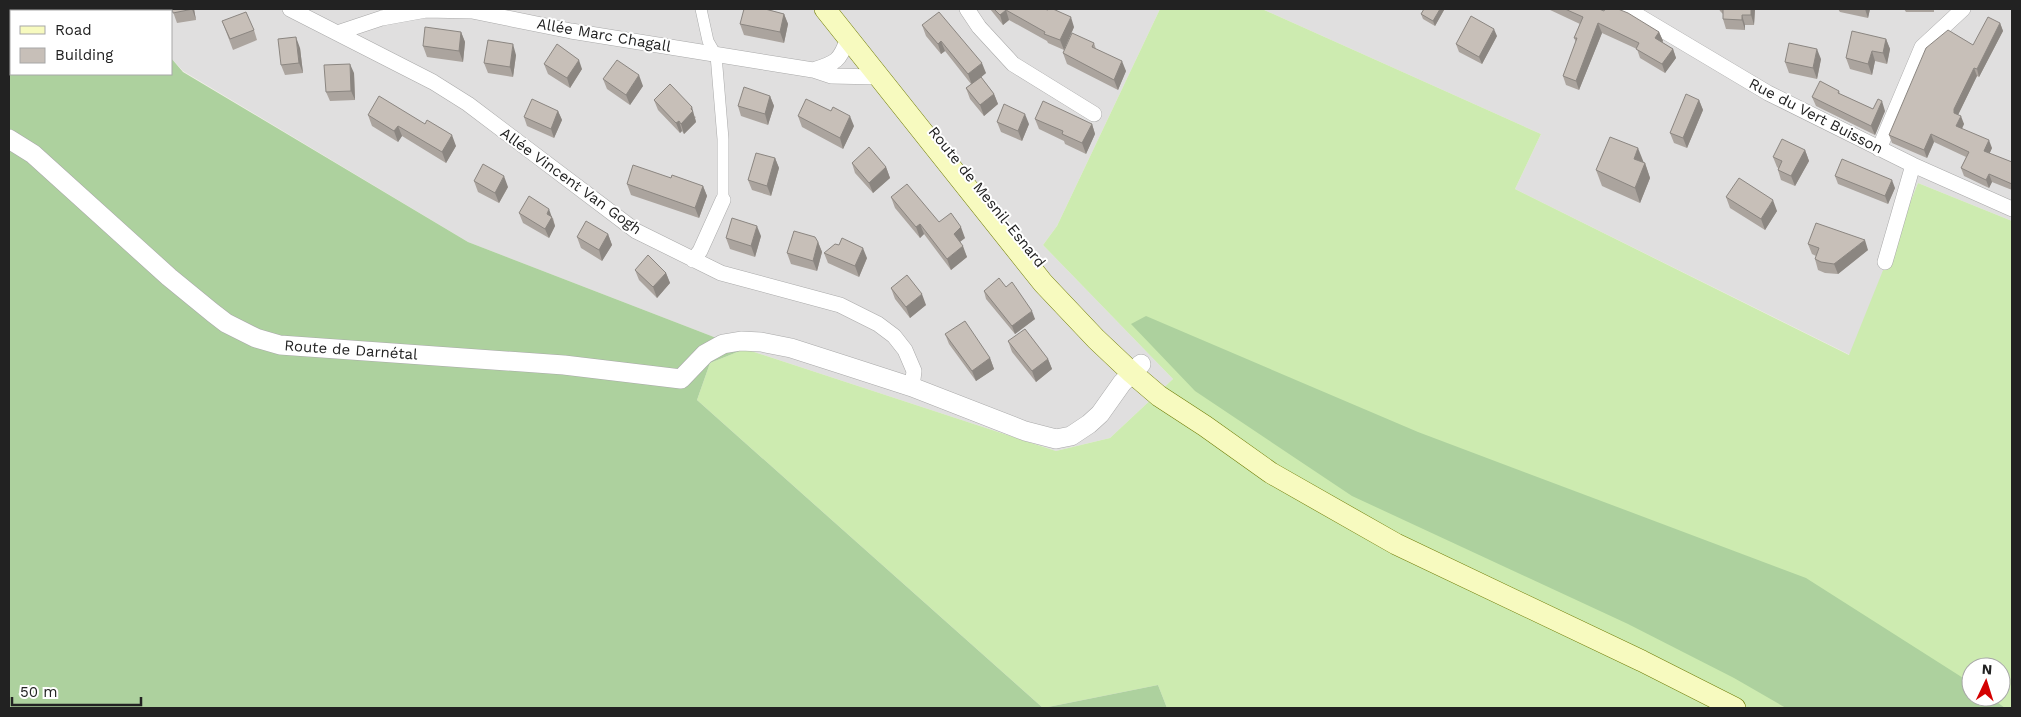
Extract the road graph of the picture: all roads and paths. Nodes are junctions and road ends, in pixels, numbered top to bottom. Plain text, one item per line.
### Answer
1 (290, 9) edge
2 (701, 9) edge
3 (825, 9) edge
4 (837, 9) edge
5 (967, 9) edge
6 (1627, 9) edge
7 (1963, 9) edge
8 (337, 33) junction
9 (848, 38) junction
10 (716, 55) junction
11 (813, 70) junction
12 (878, 77) junction
13 (1094, 114) dead end
14 (9, 139) edge
15 (1879, 149) junction
16 (1913, 165) junction
17 (723, 200) joint
18 (2012, 209) edge
19 (693, 260) junction
20 (1885, 262) dead end
21 (1137, 369) junction
22 (912, 388) junction
23 (1735, 708) edge

1 - 8 street, Allée Vincent Van Gogh
2 - 10 street
3 - 9 main road, Route de Mesnil-Esnard
4 - 21 main road, Route de Mesnil-Esnard
5 - 13 street
6 - 15 street, Rue du Vert Buisson
7 - 15 street
8 - 10 street, Allée Marc Chagall
8 - 19 street, Allée Vincent Van Gogh
9 - 11 street
9 - 12 main road, Route de Mesnil-Esnard
10 - 11 street, Allée Marc Chagall
10 - 17 street
11 - 12 street, Allée Marc Chagall
12 - 21 main road, Route de Mesnil-Esnard
14 - 22 street, Route de Darnétal
15 - 16 street, Rue du Vert Buisson
16 - 18 street, Rue du Vert Buisson
16 - 20 street
17 - 19 street
19 - 22 street, Allée Vincent Van Gogh
21 - 22 street
21 - 23 main road

